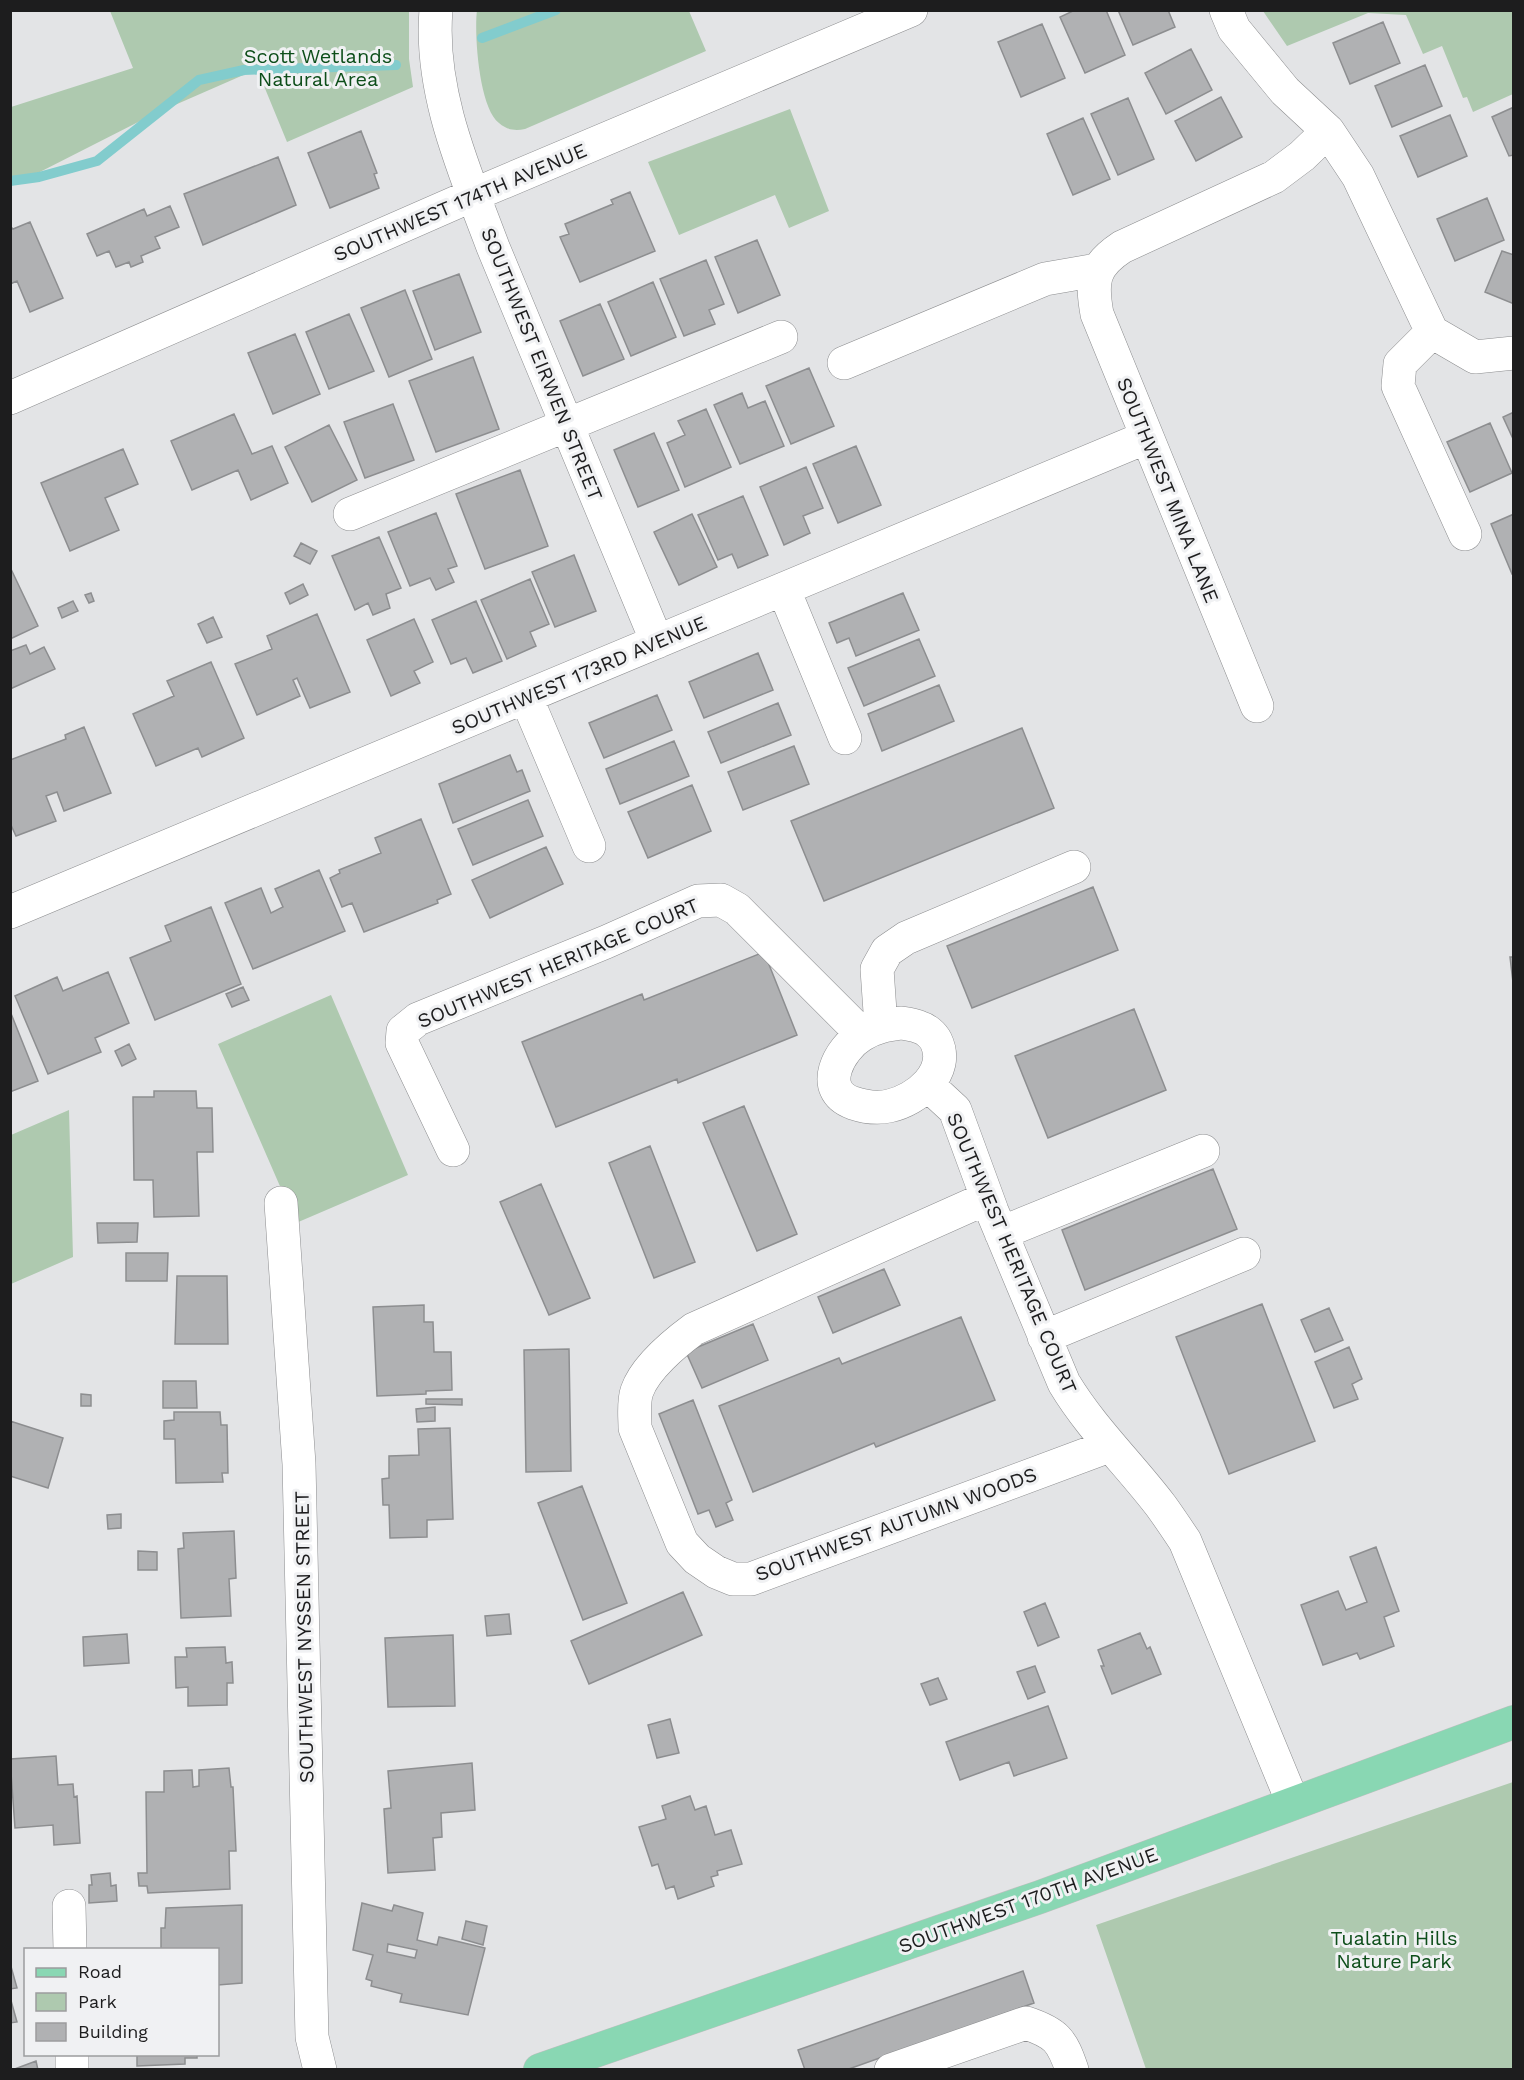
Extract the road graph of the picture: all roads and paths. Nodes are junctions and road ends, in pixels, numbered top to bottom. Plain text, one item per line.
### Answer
1 (436, 10) edge
2 (911, 10) edge
3 (1226, 10) edge
4 (1328, 131) junction
5 (474, 195) junction
6 (1097, 270) junction
7 (1432, 332) junction
8 (781, 337) dead end
9 (1514, 353) edge
10 (843, 363) dead end
11 (10, 398) edge
12 (566, 424) junction
13 (1147, 437) junction
14 (350, 514) dead end
15 (1465, 534) dead end
16 (784, 590) junction
17 (657, 642) junction
18 (526, 697) junction
19 (1257, 706) dead end
20 (845, 738) dead end
21 (589, 846) dead end
22 (1074, 867) dead end
23 (10, 912) edge
24 (871, 1030) junction
25 (928, 1085) junction
26 (453, 1150) dead end
27 (1203, 1151) dead end
28 (987, 1198) junction
29 (281, 1203) dead end
30 (1001, 1233) junction
31 (1244, 1254) dead end
32 (1044, 1337) junction
33 (1109, 1446) junction
34 (1514, 1722) edge
35 (1293, 1803) junction
36 (69, 1906) dead end
37 (70, 1948) edge
38 (555, 2067) edge
39 (320, 2070) edge
40 (891, 2070) edge
41 (1072, 2070) edge

1 - 5 street, SOUTHWEST EIRWEN STREET
2 - 5 street, SOUTHWEST 174TH AVENUE
3 - 4 street
4 - 6 street
4 - 7 street
5 - 11 street, SOUTHWEST 174TH AVENUE
5 - 12 street, SOUTHWEST EIRWEN STREET
6 - 10 street
6 - 13 street, SOUTHWEST MINA LANE
7 - 9 street
7 - 15 street
8 - 12 street
12 - 14 street
12 - 17 street, SOUTHWEST EIRWEN STREET
13 - 16 street, SOUTHWEST 173RD AVENUE
13 - 19 street, SOUTHWEST MINA LANE
16 - 17 street, SOUTHWEST 173RD AVENUE
16 - 20 street
17 - 18 street, SOUTHWEST 173RD AVENUE
18 - 21 street
18 - 23 street, SOUTHWEST 173RD AVENUE
22 - 24 street
24 - 25 street
24 - 25 street
24 - 26 street, SOUTHWEST HERITAGE COURT
25 - 28 street, SOUTHWEST HERITAGE COURT
27 - 30 street
28 - 30 street, SOUTHWEST HERITAGE COURT
28 - 33 street, SOUTHWEST AUTUMN WOODS
29 - 39 street, SOUTHWEST NYSSEN STREET
30 - 32 street, SOUTHWEST HERITAGE COURT
31 - 32 street
32 - 33 street, SOUTHWEST HERITAGE COURT
33 - 35 street, SOUTHWEST HERITAGE COURT
34 - 35 main road, SOUTHWEST 170TH AVENUE
35 - 38 main road, SOUTHWEST 170TH AVENUE
36 - 37 street
40 - 41 street

